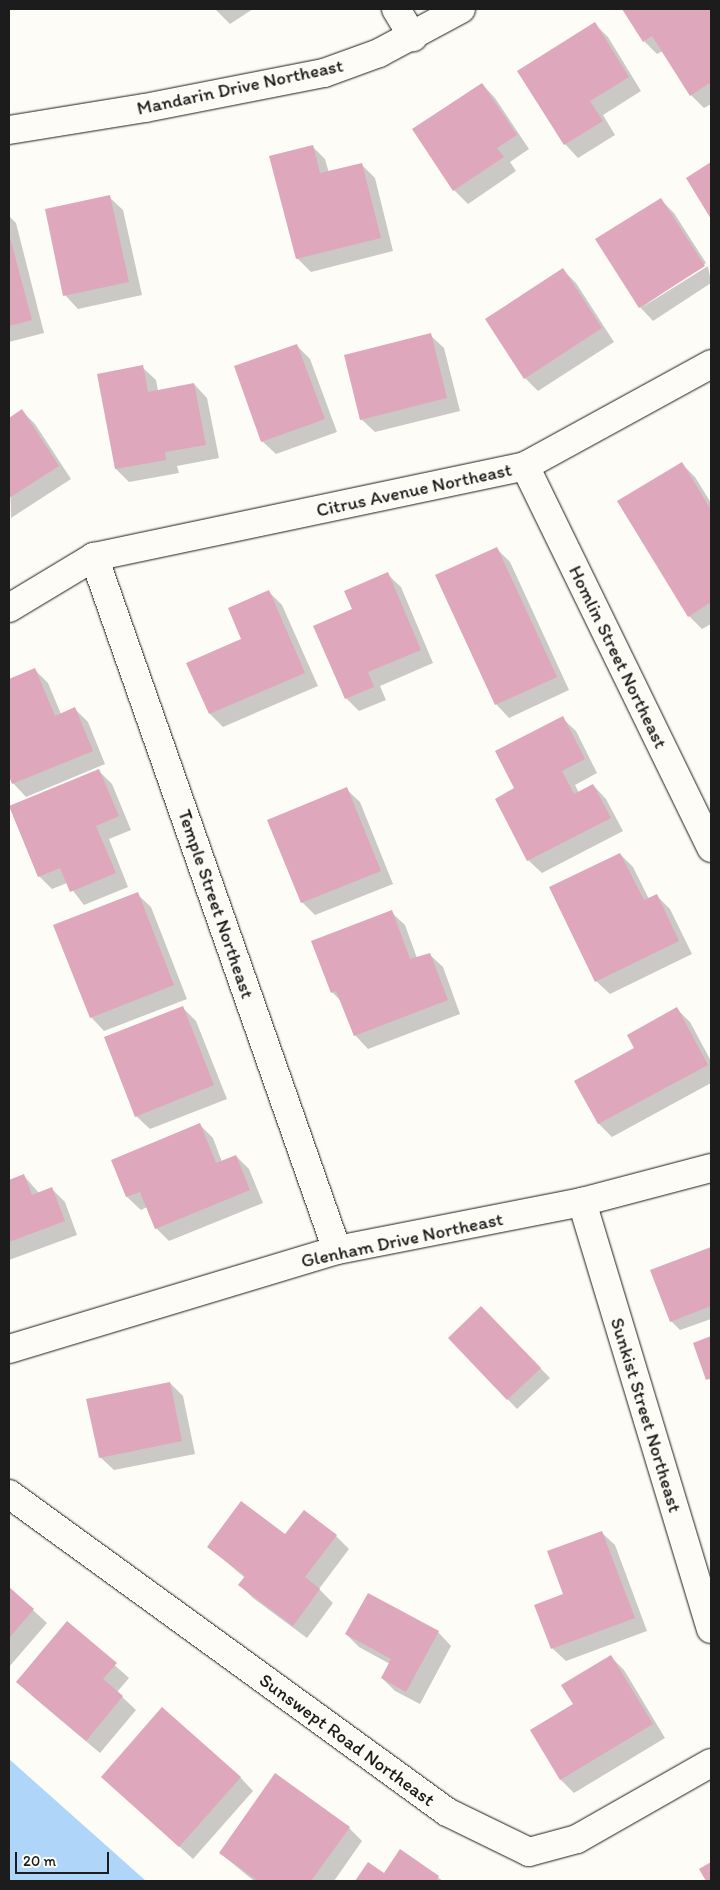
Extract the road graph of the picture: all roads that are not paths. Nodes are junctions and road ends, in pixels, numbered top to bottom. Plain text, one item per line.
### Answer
1 (396, 9) edge
2 (461, 9) edge
3 (413, 37) junction
4 (9, 130) edge
5 (711, 364) edge
6 (525, 466) junction
7 (94, 557) junction
8 (9, 608) edge
9 (711, 848) edge
10 (711, 1168) edge
11 (582, 1202) junction
12 (337, 1250) junction
13 (9, 1349) edge
14 (9, 1494) edge
15 (711, 1629) edge
16 (711, 1763) edge

1 - 3 street
2 - 3 street, Mandarin Drive Northeast
3 - 4 street, Mandarin Drive Northeast
5 - 6 street, Citrus Avenue Northeast
6 - 7 street, Citrus Avenue Northeast
6 - 9 street, Homlin Street Northeast
7 - 8 street, Citrus Avenue Northeast
7 - 12 street, Temple Street Northeast
10 - 11 street, Glenham Drive Northeast
11 - 12 street, Glenham Drive Northeast
11 - 15 street, Sunkist Street Northeast
12 - 13 street, Glenham Drive Northeast
14 - 16 street, Sunswept Road Northeast

